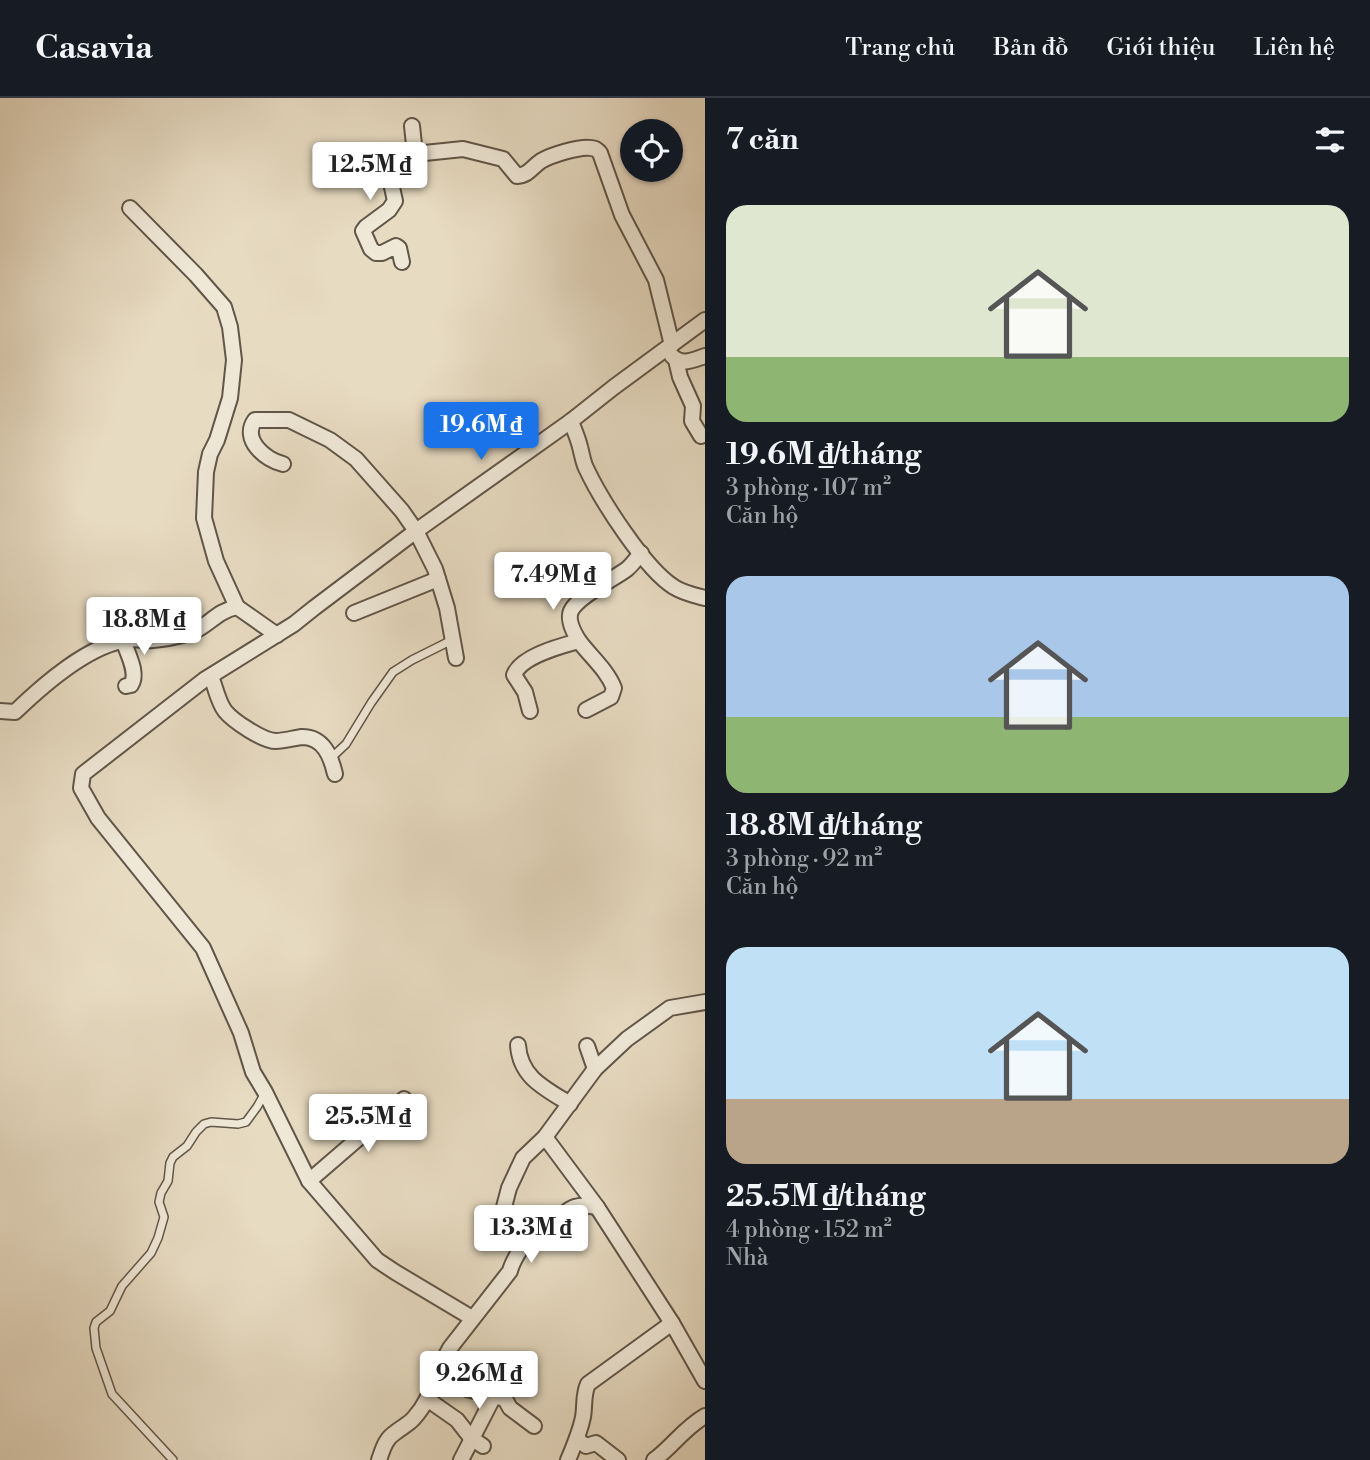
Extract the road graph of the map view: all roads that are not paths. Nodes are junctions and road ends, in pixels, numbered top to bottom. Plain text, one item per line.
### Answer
1 (412, 126) dead end
2 (415, 154) junction
3 (130, 208) dead end
4 (402, 262) dead end
5 (705, 320) edge
6 (671, 352) junction
7 (705, 356) edge
8 (571, 421) junction
9 (701, 436) dead end
10 (283, 464) dead end
11 (416, 531) junction
12 (641, 553) junction
13 (438, 579) junction
14 (705, 598) edge
15 (237, 607) junction
16 (354, 613) dead end
17 (277, 635) junction
18 (123, 640) junction
19 (453, 640) junction
20 (579, 641) junction
21 (456, 658) dead end
22 (211, 676) junction
23 (126, 686) dead end
24 (586, 710) dead end
25 (0, 711) edge
26 (530, 711) dead end
27 (331, 758) junction
28 (335, 774) dead end
29 (705, 1002) edge
30 (518, 1045) dead end
31 (587, 1046) dead end
32 (595, 1069) junction
33 (265, 1093) junction
34 (404, 1099) dead end
35 (569, 1104) junction
36 (545, 1137) junction
37 (309, 1181) junction
38 (597, 1207) junction
39 (533, 1232) junction
40 (472, 1318) junction
41 (672, 1323) junction
42 (438, 1375) junction
43 (705, 1381) edge
44 (494, 1396) junction
45 (427, 1399) junction
46 (705, 1416) edge
47 (534, 1426) dead end
48 (577, 1439) junction
49 (477, 1442) junction
50 (173, 1460) edge
51 (379, 1460) edge
52 (461, 1460) edge
53 (568, 1460) edge
54 (618, 1460) edge
55 (654, 1460) edge

1 - 2 street
2 - 4 street
2 - 6 street
3 - 15 street
5 - 6 street
6 - 7 street
6 - 8 street
6 - 9 street
8 - 11 street
8 - 12 street
10 - 11 street
11 - 13 street
11 - 17 street
12 - 14 street
12 - 20 street
13 - 16 street
13 - 19 street
15 - 17 street
15 - 18 street
17 - 22 street
18 - 23 street
18 - 25 street
19 - 21 street
19 - 27 lane
20 - 24 street
20 - 26 street
22 - 27 street
22 - 33 street
27 - 28 street
29 - 32 street
30 - 35 street
31 - 32 street
32 - 35 street
33 - 37 street
33 - 50 lane
34 - 37 street
35 - 36 street
36 - 38 street
36 - 39 street
37 - 40 street
38 - 39 street
38 - 41 street
39 - 40 street
40 - 42 street
41 - 43 street
41 - 48 street
42 - 44 street
42 - 45 street
44 - 47 street
44 - 49 street
45 - 49 street
45 - 51 street
46 - 55 street
48 - 53 street
48 - 54 street
49 - 52 street

